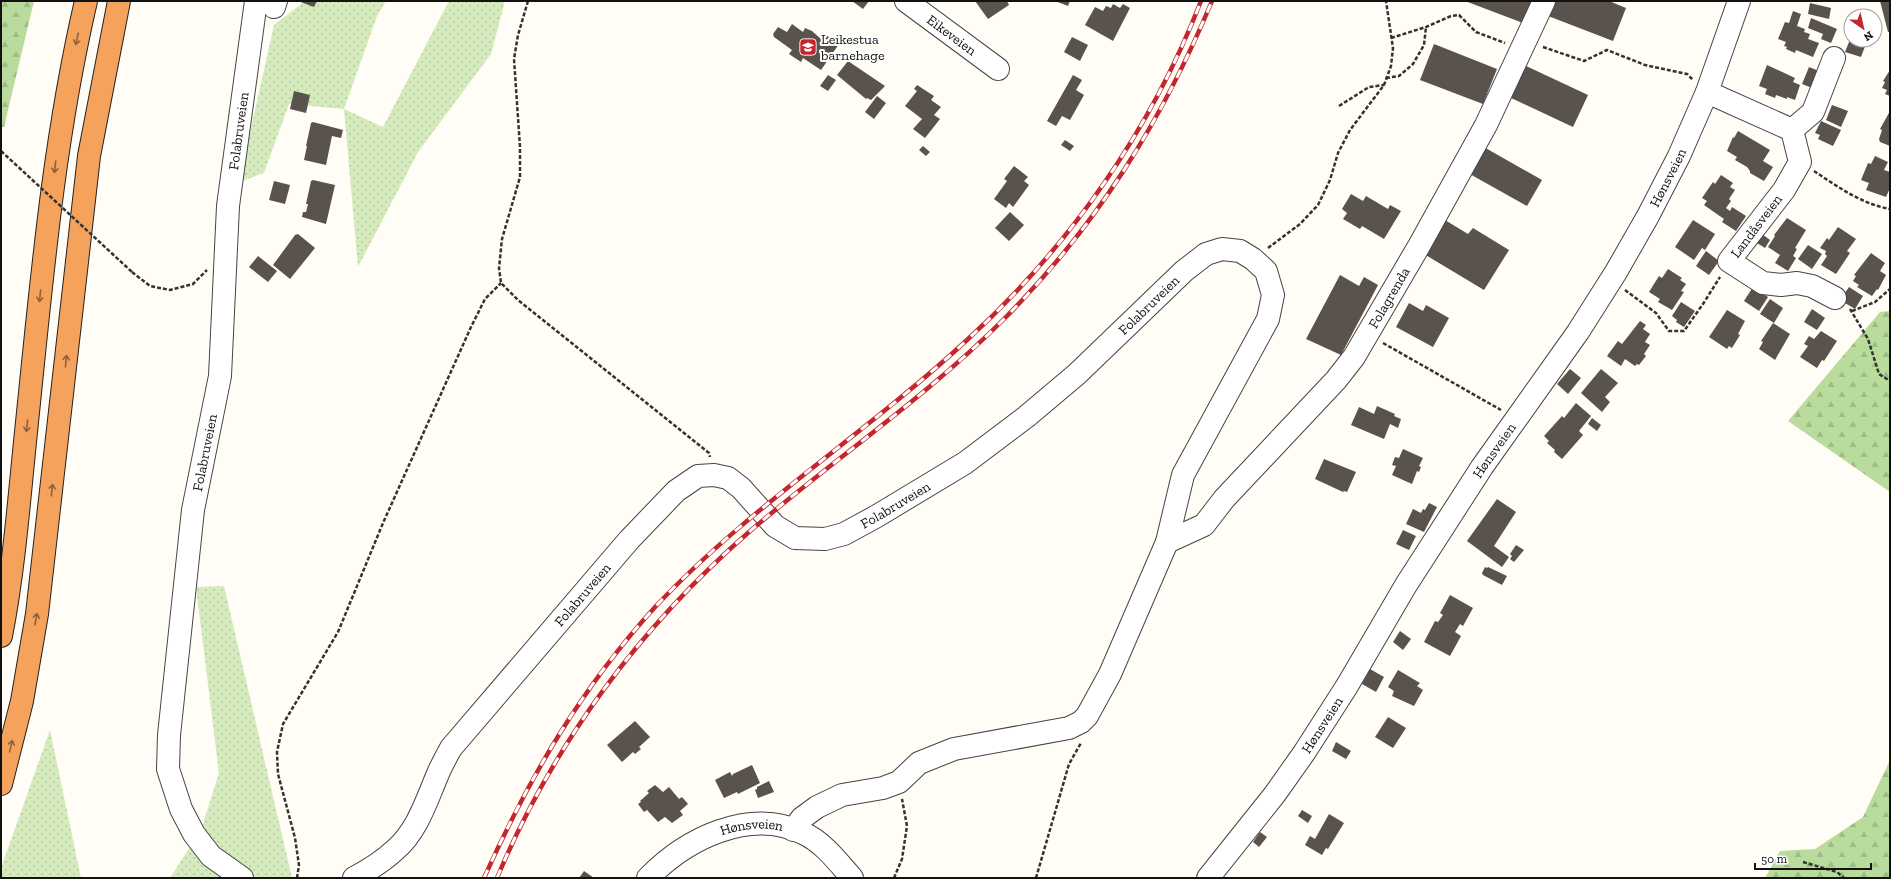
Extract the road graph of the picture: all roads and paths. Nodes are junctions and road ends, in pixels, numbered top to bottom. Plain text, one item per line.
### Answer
1 (86, 1) edge
2 (119, 1) edge
3 (528, 1) edge
4 (906, 1) edge
5 (1386, 1) edge
6 (1544, 1) edge
7 (1739, 1) edge
8 (269, 3) edge
9 (1426, 27) junction
10 (1392, 38) junction
11 (1523, 50) junction
12 (1834, 58) dead end
13 (998, 69) dead end
14 (1386, 78) junction
15 (1384, 85) junction
16 (1707, 92) junction
17 (1339, 106) dead end
18 (1792, 130) junction
19 (1, 151) edge
20 (1800, 162) junction
21 (1890, 209) edge
22 (1253, 259) junction
23 (1729, 261) junction
24 (209, 264) dead end
25 (501, 283) junction
26 (1610, 283) junction
27 (1890, 289) edge
28 (1835, 298) joint
29 (1852, 310) junction
30 (1367, 334) junction
31 (1890, 381) edge
32 (1515, 418) junction
33 (714, 475) junction
34 (1167, 542) junction
35 (1, 636) edge
36 (899, 782) junction
37 (1, 784) edge
38 (793, 830) junction
39 (1803, 862) dead end
40 (242, 878) edge
41 (297, 878) edge
42 (354, 878) edge
43 (648, 878) edge
44 (852, 878) edge
45 (894, 878) edge
46 (1208, 878) edge
47 (1844, 878) edge

1 -> 35 highway
37 -> 2 highway
3 - 25 path
4 - 13 street, Eikeveien
5 - 10 path
6 - 11 street, Folagrenda
7 - 16 street, Hønsveien
8 - 40 street, Folabruveien
9 - 10 path
9 - 11 path
9 - 14 path
10 - 14 path
11 - 16 path
11 - 30 street, Folagrenda
12 - 18 street
14 - 15 path
15 - 17 path
15 - 22 path
16 - 18 street
16 - 26 street, Hønsveien
18 - 20 street
19 - 24 path, bridge
20 - 21 path
20 - 23 street, Landåsveien
22 - 33 street, Folabruveien
22 - 34 street, Folabruveien
23 - 26 path
23 - 28 street, Landåsveien
25 - 33 path
25 - 41 path
26 - 32 street, Hønsveien
27 - 29 path
28 - 29 path
29 - 31 path
30 - 32 path
30 - 34 street, Folagrenda
32 - 46 street, Hønsveien
33 - 42 street, Folabruveien
34 - 36 street, Folabruveien
36 - 38 street
36 - 45 path
38 - 43 street, Hønsveien
38 - 44 street, Hønsveien
39 - 47 path

